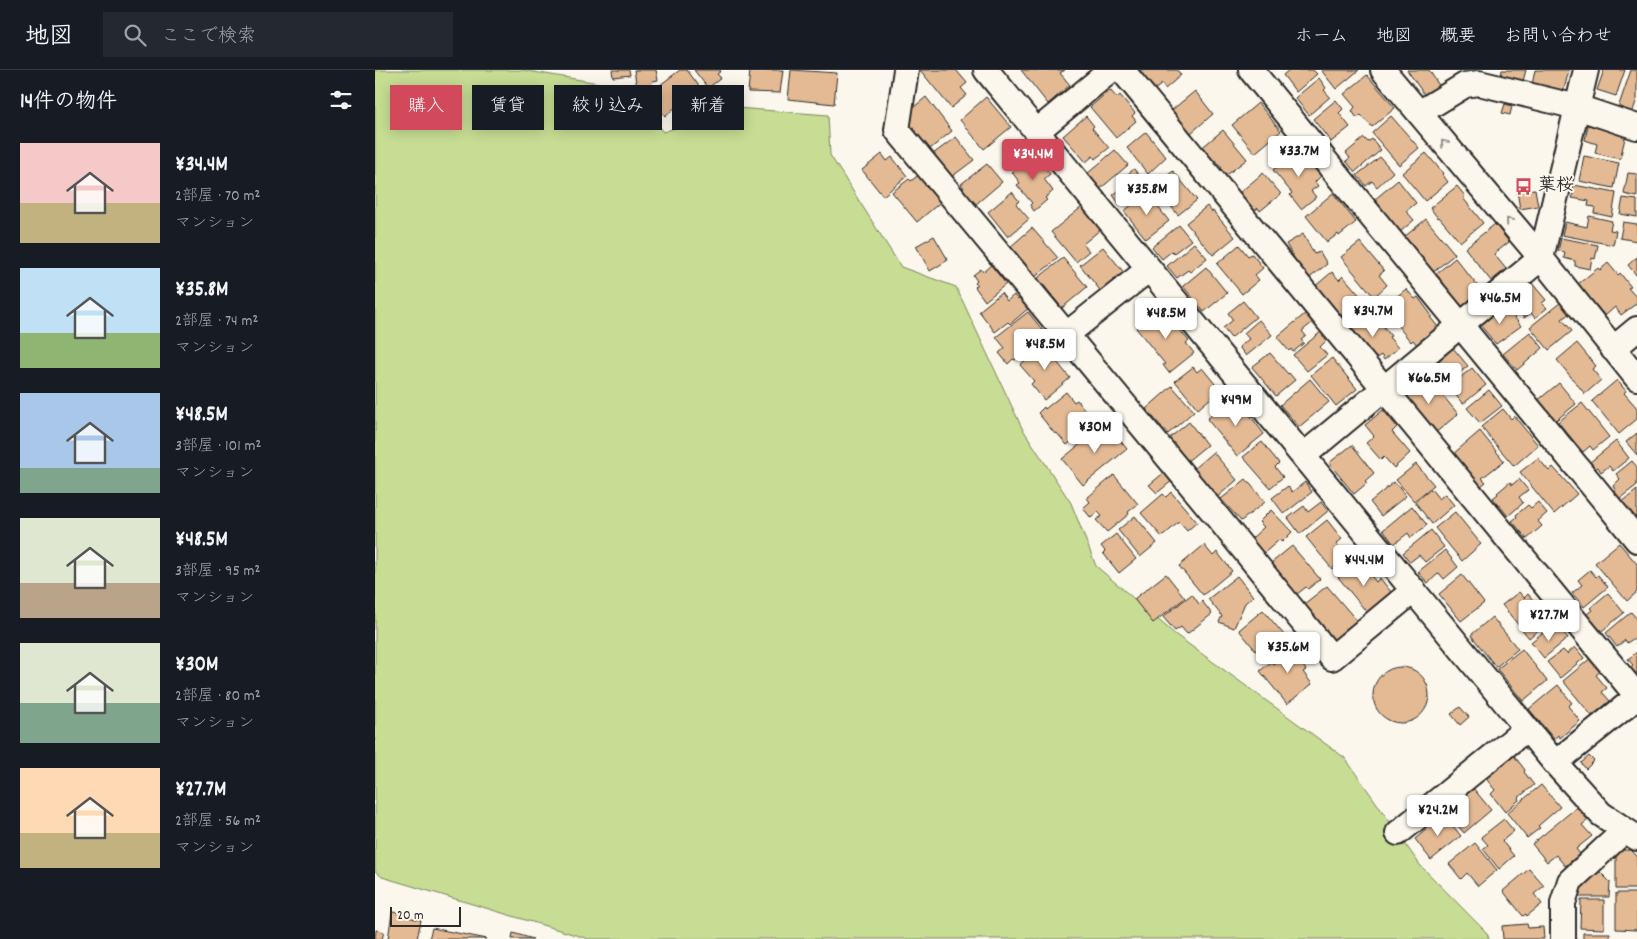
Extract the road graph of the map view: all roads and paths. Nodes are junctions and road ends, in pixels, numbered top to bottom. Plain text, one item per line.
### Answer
1 (906, 70) edge
2 (986, 70) edge
3 (1111, 70) edge
4 (1122, 70) edge
5 (1251, 70) edge
6 (1383, 70) edge
7 (1586, 70) edge
8 (1577, 107) junction
9 (1419, 113) junction
10 (1637, 127) edge
11 (1036, 132) junction
12 (1541, 258) junction
13 (1149, 269) junction
14 (1460, 325) junction
15 (1637, 329) edge
16 (1067, 334) junction
17 (1613, 349) junction
18 (1637, 378) edge
19 (1384, 389) junction
20 (1303, 456) junction
21 (1637, 540) edge
22 (1414, 590) junction
23 (1637, 697) edge
24 (1526, 729) junction
25 (1555, 763) junction
26 (1398, 833) dead end
27 (1631, 834) edge
28 (1563, 939) edge

1 - 16 street
2 - 11 street
3 - 11 street
4 - 19 street
5 - 14 street
6 - 9 street
7 - 8 street
8 - 9 street
8 - 10 street
8 - 12 street
12 -> 9 street
11 - 13 street
12 - 14 street
12 - 17 street
13 - 16 street
13 - 20 street
14 - 19 street
14 - 21 street
15 - 17 street
16 - 22 street
17 - 18 street
19 - 20 street
19 - 23 street
20 - 22 street
22 - 24 street
23 - 25 street
24 - 25 street
24 - 26 street
25 - 27 street
27 - 28 street

